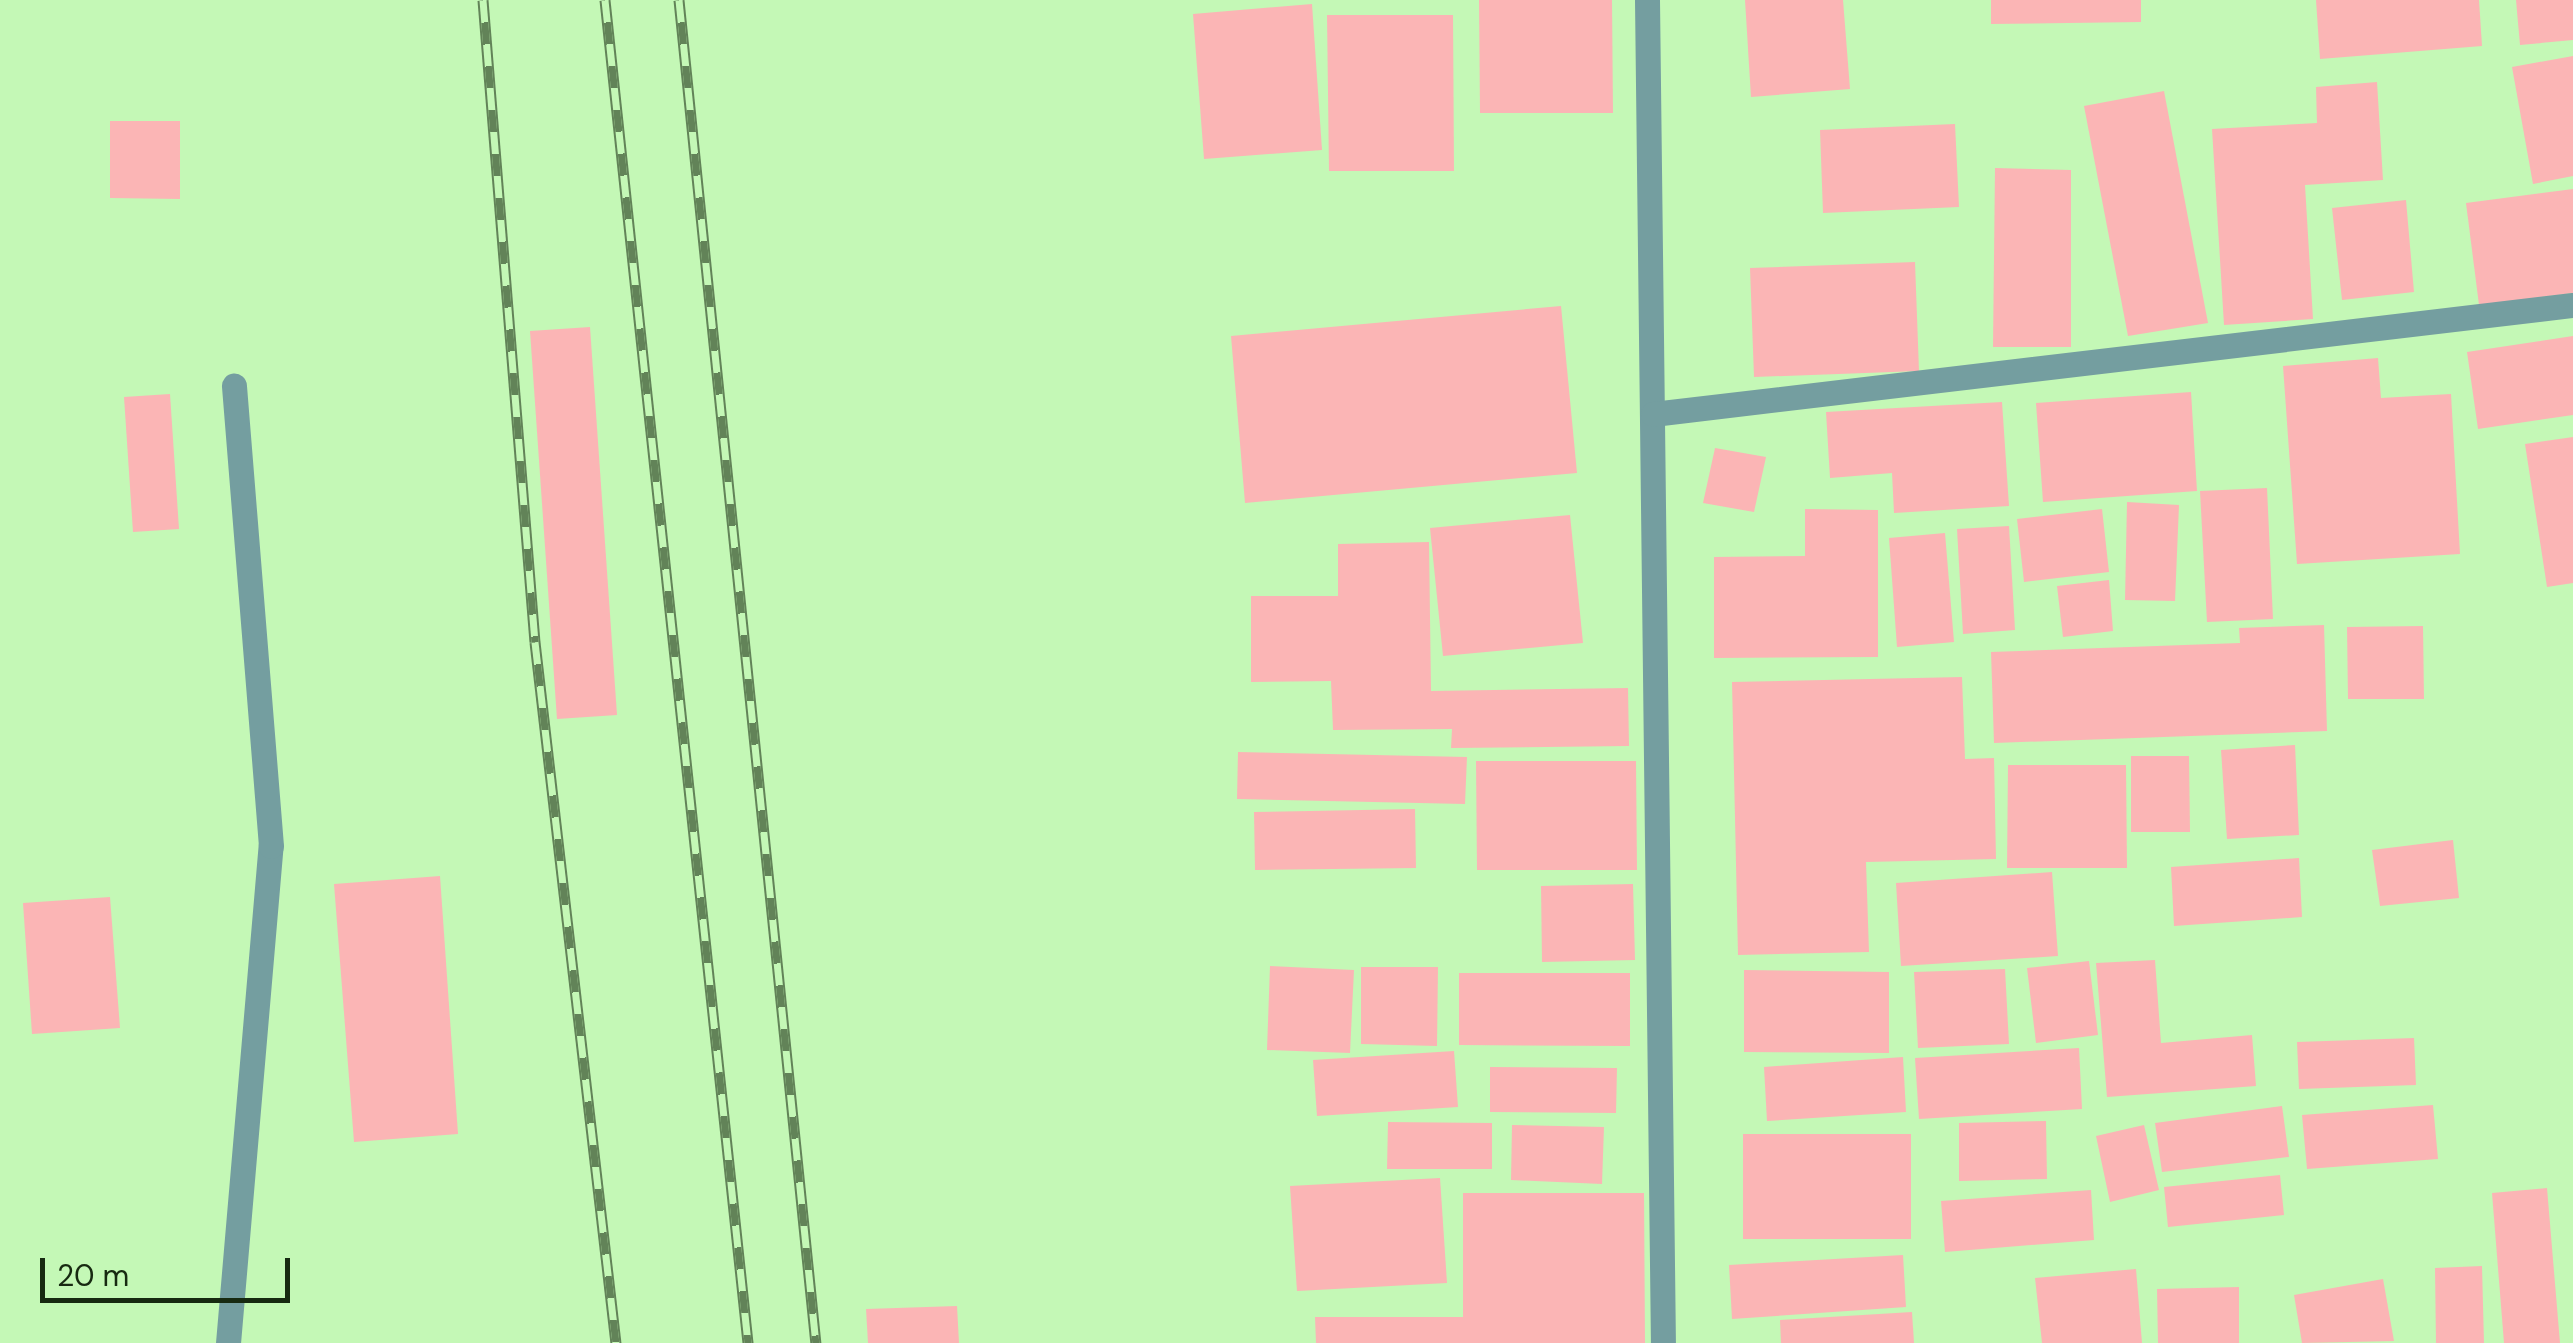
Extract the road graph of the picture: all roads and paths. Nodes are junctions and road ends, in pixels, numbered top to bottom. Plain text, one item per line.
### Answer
1 (1647, 0) edge
2 (2573, 305) edge
3 (234, 384) dead end
4 (1652, 414) junction
5 (228, 1343) edge
6 (1663, 1343) edge

1 - 4 street
2 - 4 street
3 - 5 street
4 - 6 street

